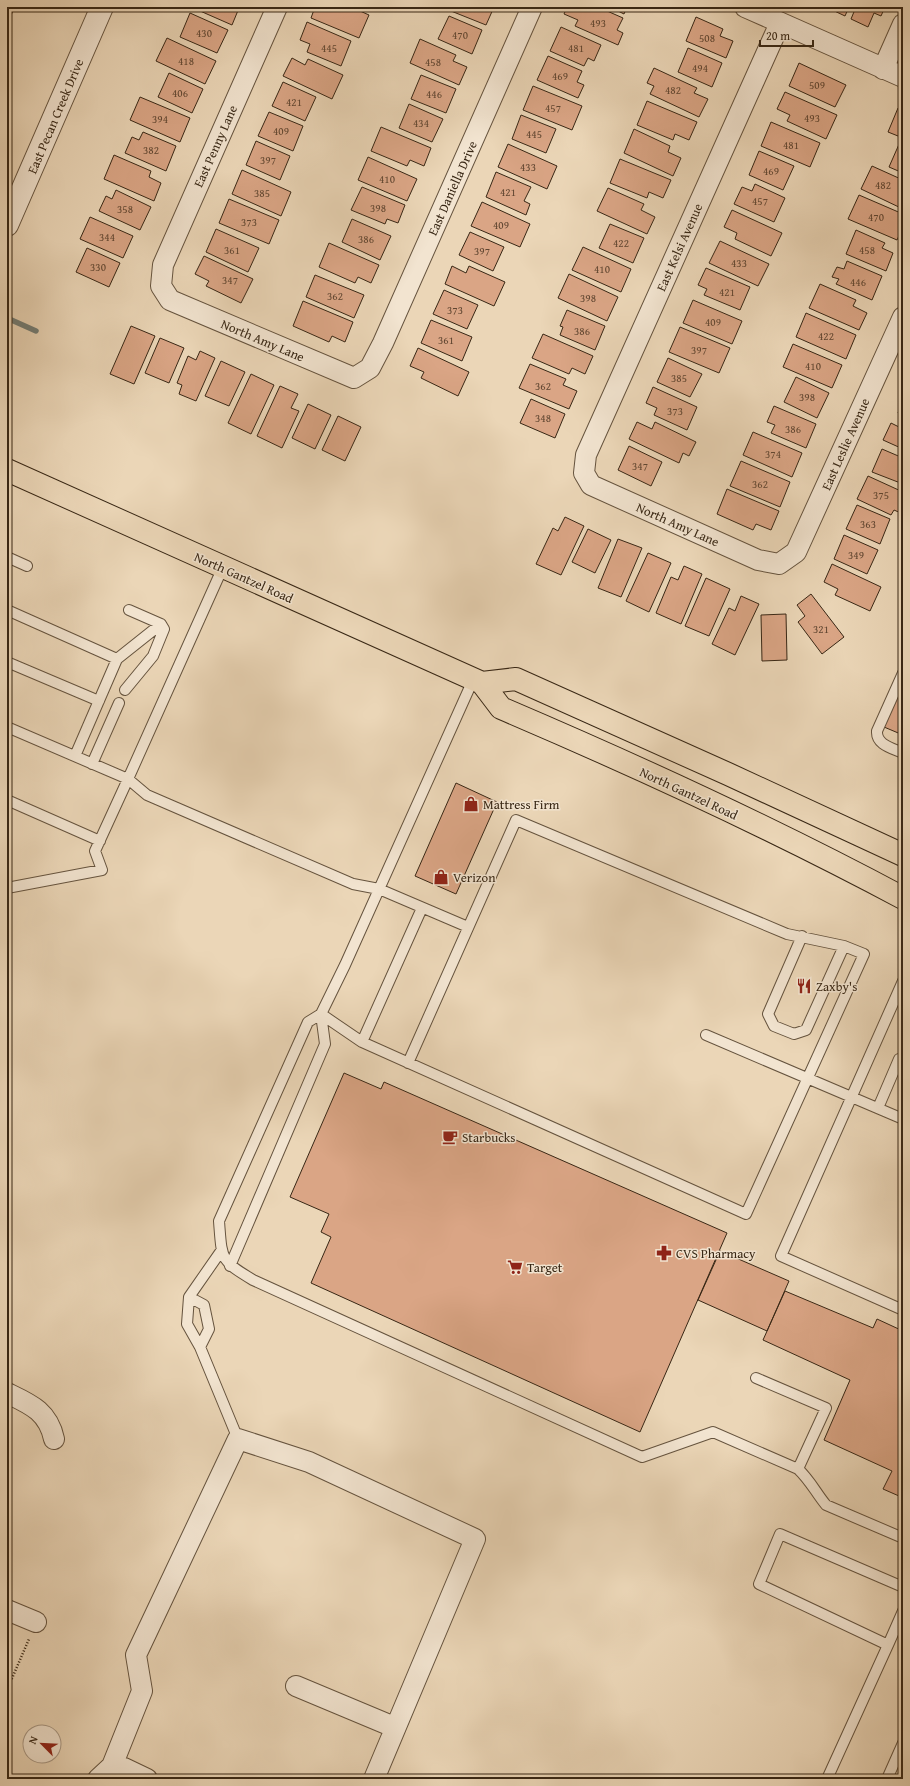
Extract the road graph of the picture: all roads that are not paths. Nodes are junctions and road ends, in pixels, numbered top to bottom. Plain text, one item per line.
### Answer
1 (102, 7) edge
2 (277, 7) edge
3 (532, 7) edge
4 (745, 7) edge
5 (780, 23) junction
6 (903, 24) edge
7 (883, 69) junction
8 (903, 77) edge
9 (13, 197) edge
10 (7, 225) edge
11 (161, 286) joint
12 (903, 317) edge
13 (370, 368) joint
14 (7, 470) edge
15 (584, 473) joint
16 (7, 557) edge
17 (779, 564) joint
18 (27, 566) dead end
19 (223, 567) junction
20 (7, 610) edge
21 (129, 610) dead end
22 (161, 624) junction
23 (117, 659) junction
24 (7, 662) edge
25 (903, 673) edge
26 (477, 682) junction
27 (125, 690) dead end
28 (99, 701) junction
29 (120, 703) dead end
30 (7, 727) edge
31 (903, 753) edge
32 (75, 756) junction
33 (92, 764) junction
34 (128, 779) junction
35 (7, 800) edge
36 (100, 841) junction
37 (903, 855) edge
38 (7, 888) edge
39 (379, 889) junction
40 (903, 898) edge
41 (422, 908) junction
42 (468, 927) junction
43 (802, 936) junction
44 (844, 946) junction
45 (903, 982) edge
46 (321, 1014) junction
47 (706, 1035) dead end
48 (362, 1042) junction
49 (899, 1060) dead end
50 (408, 1063) junction
51 (808, 1078) junction
52 (852, 1097) junction
53 (878, 1108) junction
54 (903, 1119) edge
55 (221, 1251) junction
56 (230, 1266) junction
57 (189, 1297) junction
58 (903, 1310) edge
59 (200, 1347) junction
60 (756, 1378) dead end
61 (7, 1393) edge
62 (54, 1439) dead end
63 (238, 1439) junction
64 (798, 1470) junction
65 (903, 1538) edge
66 (903, 1587) edge
67 (7, 1610) edge
68 (903, 1611) edge
69 (36, 1622) road end
70 (888, 1645) junction
71 (296, 1686) dead end
72 (394, 1727) junction
73 (903, 1743) edge
74 (105, 1772) edge
75 (147, 1779) edge
76 (374, 1779) edge
77 (827, 1779) edge
78 (887, 1779) edge

1 - 9 street, East Pecan Creek Drive
2 - 11 street, East Penny Lane
3 - 13 street, East Daniella Drive
4 - 5 street
5 - 7 street
5 - 15 street, East Kelsi Avenue
6 - 7 street
7 - 8 street
9 - 10 street, East Pecan Creek Drive
11 - 13 street, North Amy Lane
12 - 17 street, East Leslie Avenue
14 - 19 main road, North Gantzel Road
15 - 17 street, North Amy Lane
16 - 18 lane
19 - 26 main road, North Gantzel Road
19 - 34 lane
20 - 23 lane
21 - 22 lane
22 - 23 lane
22 - 27 lane
23 - 28 lane
24 - 28 lane
25 - 31 lane
26 - 37 main road
26 - 39 lane
26 - 40 main road, North Gantzel Road
28 - 32 lane
29 - 33 lane
30 - 32 lane
32 - 33 lane
33 - 34 lane
34 - 36 lane
34 - 39 lane
35 - 36 lane
36 - 38 lane
39 - 41 lane
39 - 46 lane
41 - 42 lane
41 - 48 lane
42 - 43 lane
42 - 50 lane
43 - 44 lane
43 - 44 lane
44 - 51 lane
45 - 52 lane
46 - 48 lane
46 - 55 lane
46 - 56 lane
47 - 51 lane
48 - 50 lane
49 - 53 lane
50 - 51 lane
51 - 52 lane
52 - 53 lane
52 - 58 lane
53 - 54 lane
55 - 56 lane
55 - 57 lane
56 - 64 lane
57 - 59 lane
57 - 59 lane
59 - 63 lane
60 - 64 lane
61 - 62 street
63 - 72 street
63 - 74 street
64 - 65 lane
66 - 70 lane
67 - 69 street
68 - 70 lane
70 - 77 lane
71 - 72 street
72 - 76 street
73 - 78 lane
74 - 75 street

